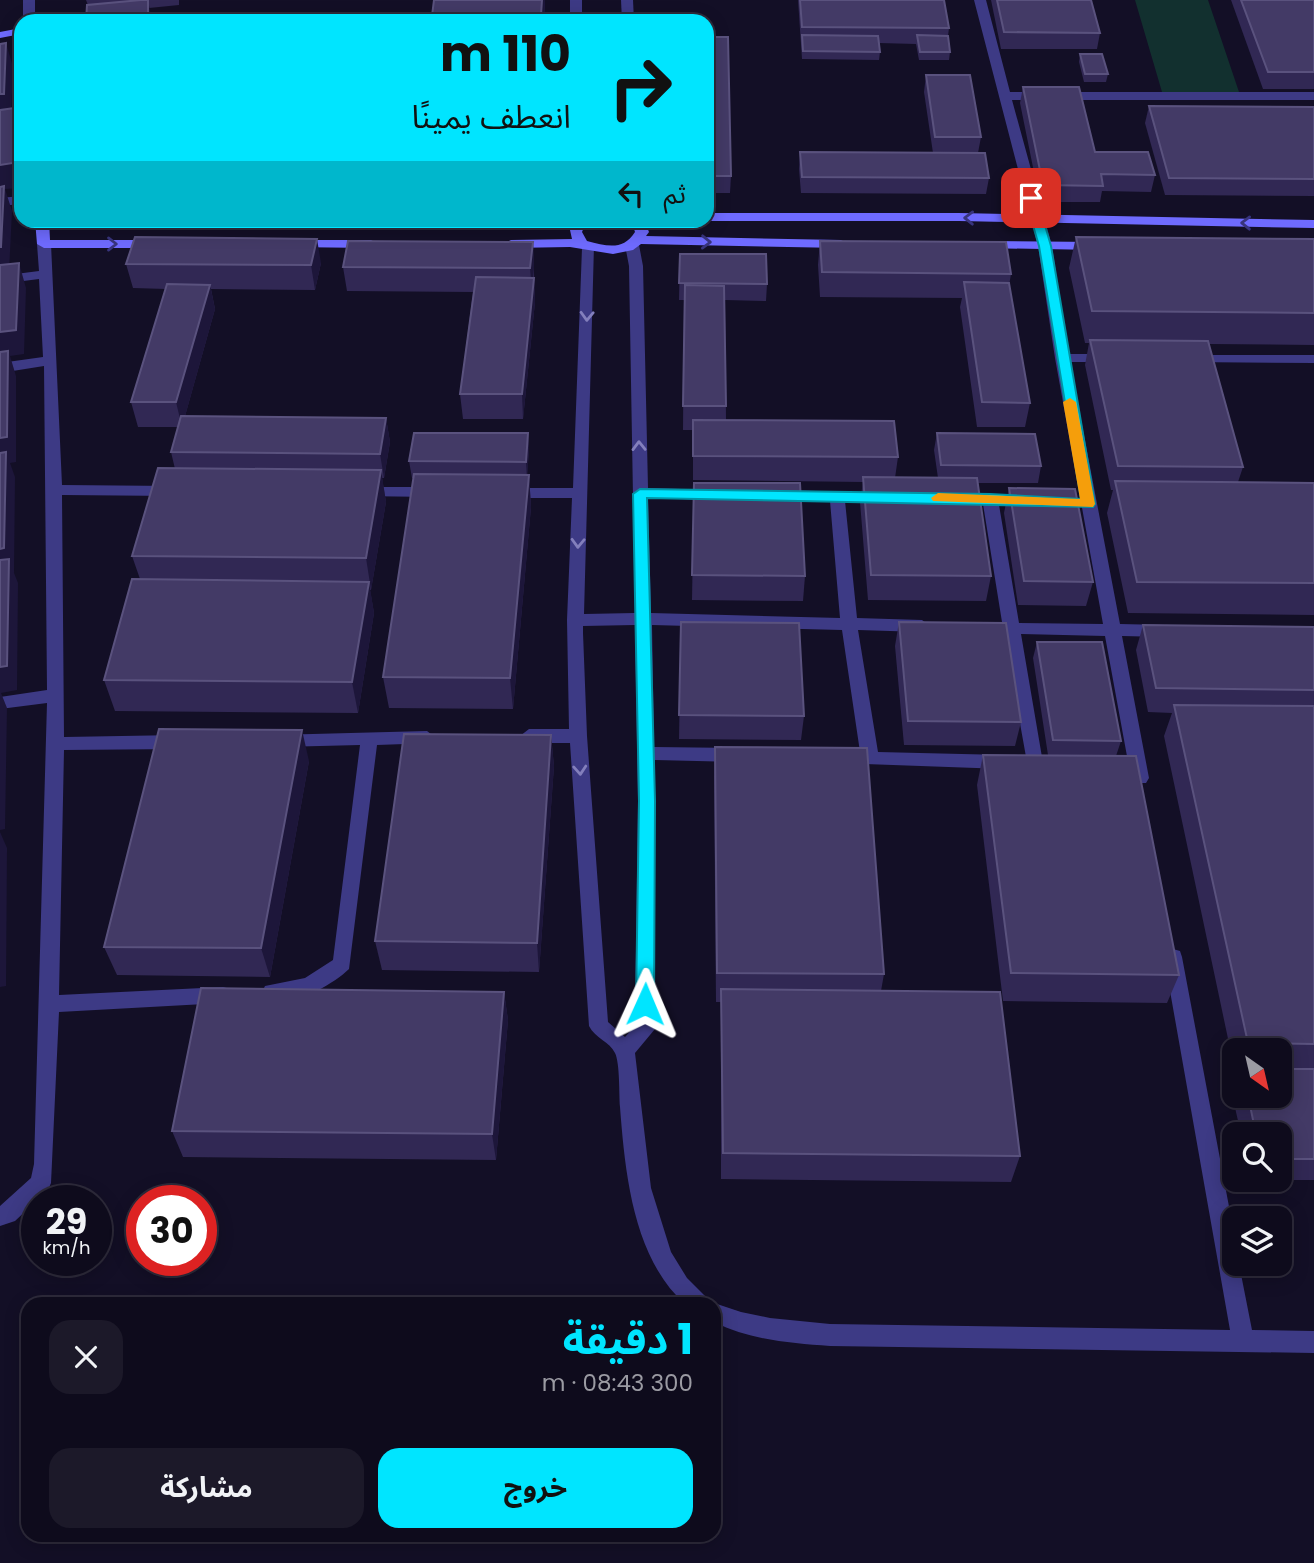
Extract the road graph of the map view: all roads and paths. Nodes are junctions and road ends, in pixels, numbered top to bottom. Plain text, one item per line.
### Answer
1 (981, 0) edge
2 (1007, 96) junction
3 (1314, 96) edge
4 (714, 217) edge
5 (1036, 219) junction
6 (1314, 224) edge
7 (43, 228) edge
8 (575, 228) edge
9 (640, 228) edge
10 (635, 243) junction
11 (44, 244) junction
12 (168, 244) edge
13 (278, 244) edge
14 (388, 244) edge
15 (499, 244) edge
16 (854, 244) edge
17 (976, 245) edge
18 (585, 246) junction
19 (1045, 246) junction
20 (1112, 246) edge
21 (46, 274) junction
22 (0, 280) edge
23 (1062, 358) junction
24 (1128, 358) edge
25 (1181, 359) edge
26 (1314, 359) edge
27 (50, 361) junction
28 (0, 368) edge
29 (55, 490) junction
30 (191, 491) edge
31 (340, 492) edge
32 (448, 492) edge
33 (488, 493) edge
34 (580, 493) junction
35 (640, 494) junction
36 (732, 495) edge
37 (758, 495) edge
38 (836, 496) junction
39 (906, 497) edge
40 (934, 498) edge
41 (990, 499) junction
42 (1051, 502) edge
43 (643, 619) junction
44 (575, 620) junction
45 (849, 624) junction
46 (943, 627) edge
47 (970, 627) edge
48 (1010, 628) junction
49 (1111, 631) junction
50 (1179, 631) edge
51 (53, 696) junction
52 (0, 703) edge
53 (578, 736) junction
54 (508, 737) edge
55 (439, 738) edge
56 (369, 739) junction
57 (259, 740) edge
58 (191, 742) edge
59 (53, 744) junction
60 (646, 753) junction
61 (752, 756) edge
62 (831, 758) edge
63 (870, 759) junction
64 (1142, 792) edge
65 (1170, 944) edge
66 (49, 1004) junction
67 (625, 1050) junction
68 (0, 1216) edge
69 (693, 1297) edge
70 (721, 1315) edge
71 (1243, 1342) junction
72 (1314, 1342) edge

1 - 2 street
2 - 3 street
2 - 5 street
5 -> 4 street
6 -> 5 street
5 - 19 street
7 - 11 street
8 - 18 street
9 - 10 street
10 -> 16 street
10 - 18 street
35 -> 10 street
11 -> 12 street
11 - 21 street
13 - 14 street
15 - 18 street
17 - 19 street
18 -> 34 street
19 - 20 street
19 - 23 street
21 - 22 street
21 - 27 street
23 - 24 street
23 - 49 street
25 - 26 street
27 - 28 street
27 - 29 street
29 - 30 street
29 - 51 street
31 - 32 street
33 - 34 street
34 -> 44 street
35 - 36 street
35 - 43 street
37 - 38 street
38 - 39 street
38 - 45 street
40 - 41 street
41 - 42 street
41 - 48 street
43 - 44 street
43 - 45 street
43 - 60 street
44 - 53 street
45 - 46 street
45 - 63 street
47 - 48 street
48 - 49 street
48 - 63 street
49 - 50 street
49 - 64 street
51 - 52 street
51 - 59 street
53 - 54 street
53 -> 67 street
55 - 56 street
56 - 57 street
56 - 66 street
58 - 59 street
59 - 66 street
60 - 61 street
60 - 67 street
62 - 63 street
65 - 71 street
66 - 68 street
67 - 69 street
70 - 71 street
71 - 72 street

